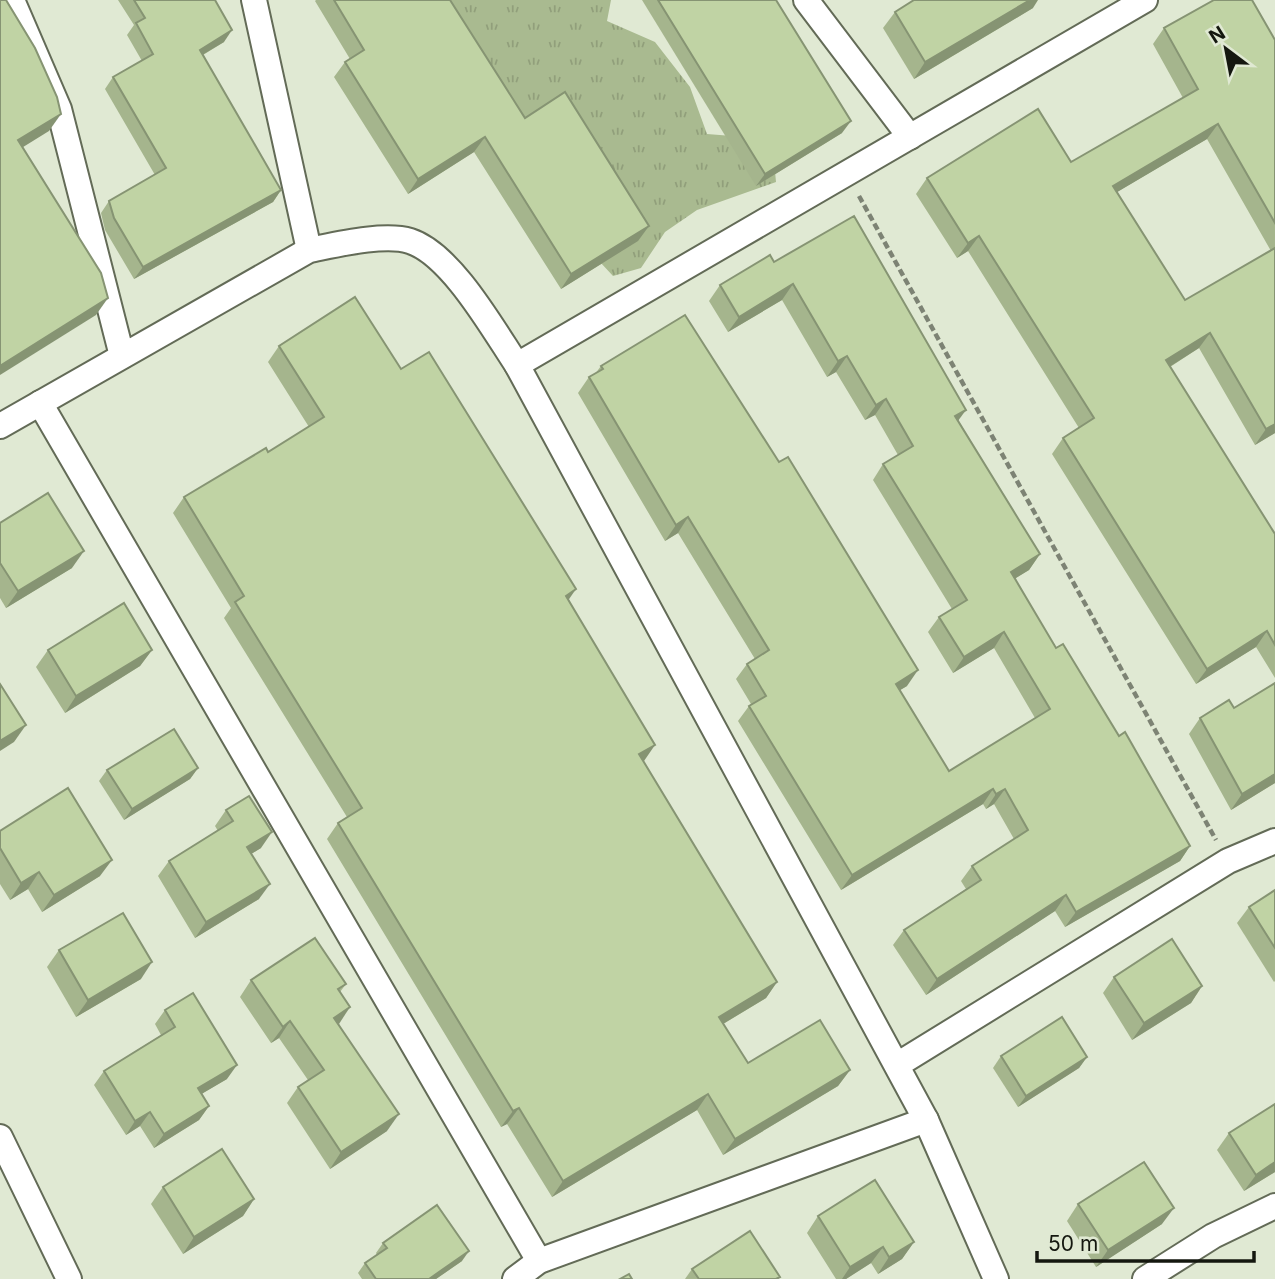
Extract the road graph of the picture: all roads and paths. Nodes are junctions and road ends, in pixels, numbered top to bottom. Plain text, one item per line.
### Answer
1 (12, 0) edge
2 (254, 0) edge
3 (806, 0) edge
4 (1145, 0) edge
5 (910, 137) junction
6 (846, 174) junction
7 (309, 250) junction
8 (122, 356) junction
9 (517, 365) junction
10 (40, 403) junction
11 (0, 426) edge
12 (1275, 841) edge
13 (1228, 861) junction
14 (897, 1065) junction
15 (926, 1120) junction
16 (0, 1137) edge
17 (1275, 1206) edge
18 (538, 1261) junction
19 (69, 1279) edge
20 (515, 1279) edge
21 (996, 1279) edge
22 (1145, 1279) edge

1 - 8 street
2 - 7 street
3 - 5 street
4 - 5 street
5 - 6 street
6 - 9 street
6 - 13 path
7 - 8 street
7 - 9 street
8 - 10 street
9 - 14 street
10 - 11 street
10 - 18 street
12 - 13 street
13 - 14 street
14 - 15 street
15 - 18 street
15 - 21 street
16 - 19 street
17 - 22 street
18 - 20 street

